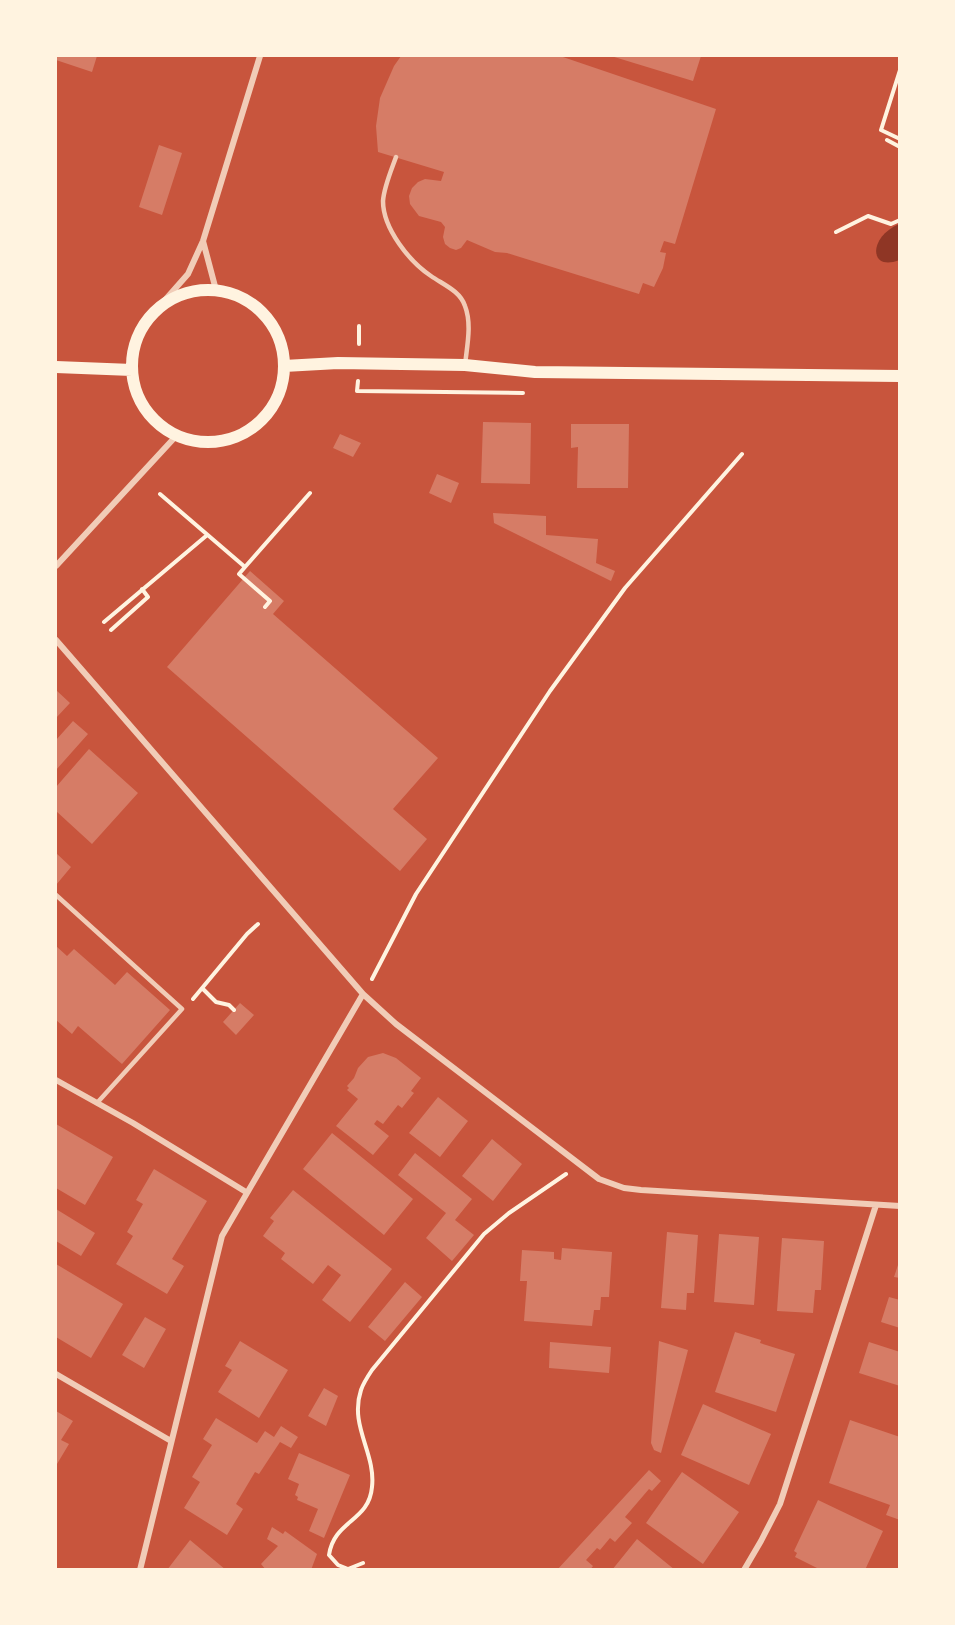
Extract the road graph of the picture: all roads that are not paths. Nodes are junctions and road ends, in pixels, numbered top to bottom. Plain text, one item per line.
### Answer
1 (260, 56) edge
2 (396, 157) dead end
3 (203, 241) junction
4 (216, 290) junction
5 (158, 308) junction
6 (465, 365) junction
7 (284, 366) junction
8 (56, 368) edge
9 (132, 370) junction
10 (900, 376) edge
11 (177, 435) junction
12 (56, 566) edge
13 (56, 640) edge
14 (56, 895) edge
15 (363, 994) junction
16 (56, 1080) edge
17 (97, 1103) junction
18 (246, 1192) junction
19 (876, 1204) junction
20 (900, 1206) edge
21 (56, 1374) edge
22 (171, 1441) junction
23 (140, 1569) edge
24 (744, 1569) edge

1 - 3 street
2 - 6 lane
3 - 4 street
3 - 5 street
4 - 5 main road
4 - 7 main road
5 - 9 main road
6 - 7 main road
6 - 10 main road
7 - 11 main road
8 - 9 main road
9 - 11 main road
11 - 12 street
13 - 15 street
14 - 17 lane
15 - 18 street
15 - 19 street
16 - 17 street
17 - 18 street
18 - 22 street
19 - 20 street
19 - 24 street
21 - 22 street
22 - 23 street

